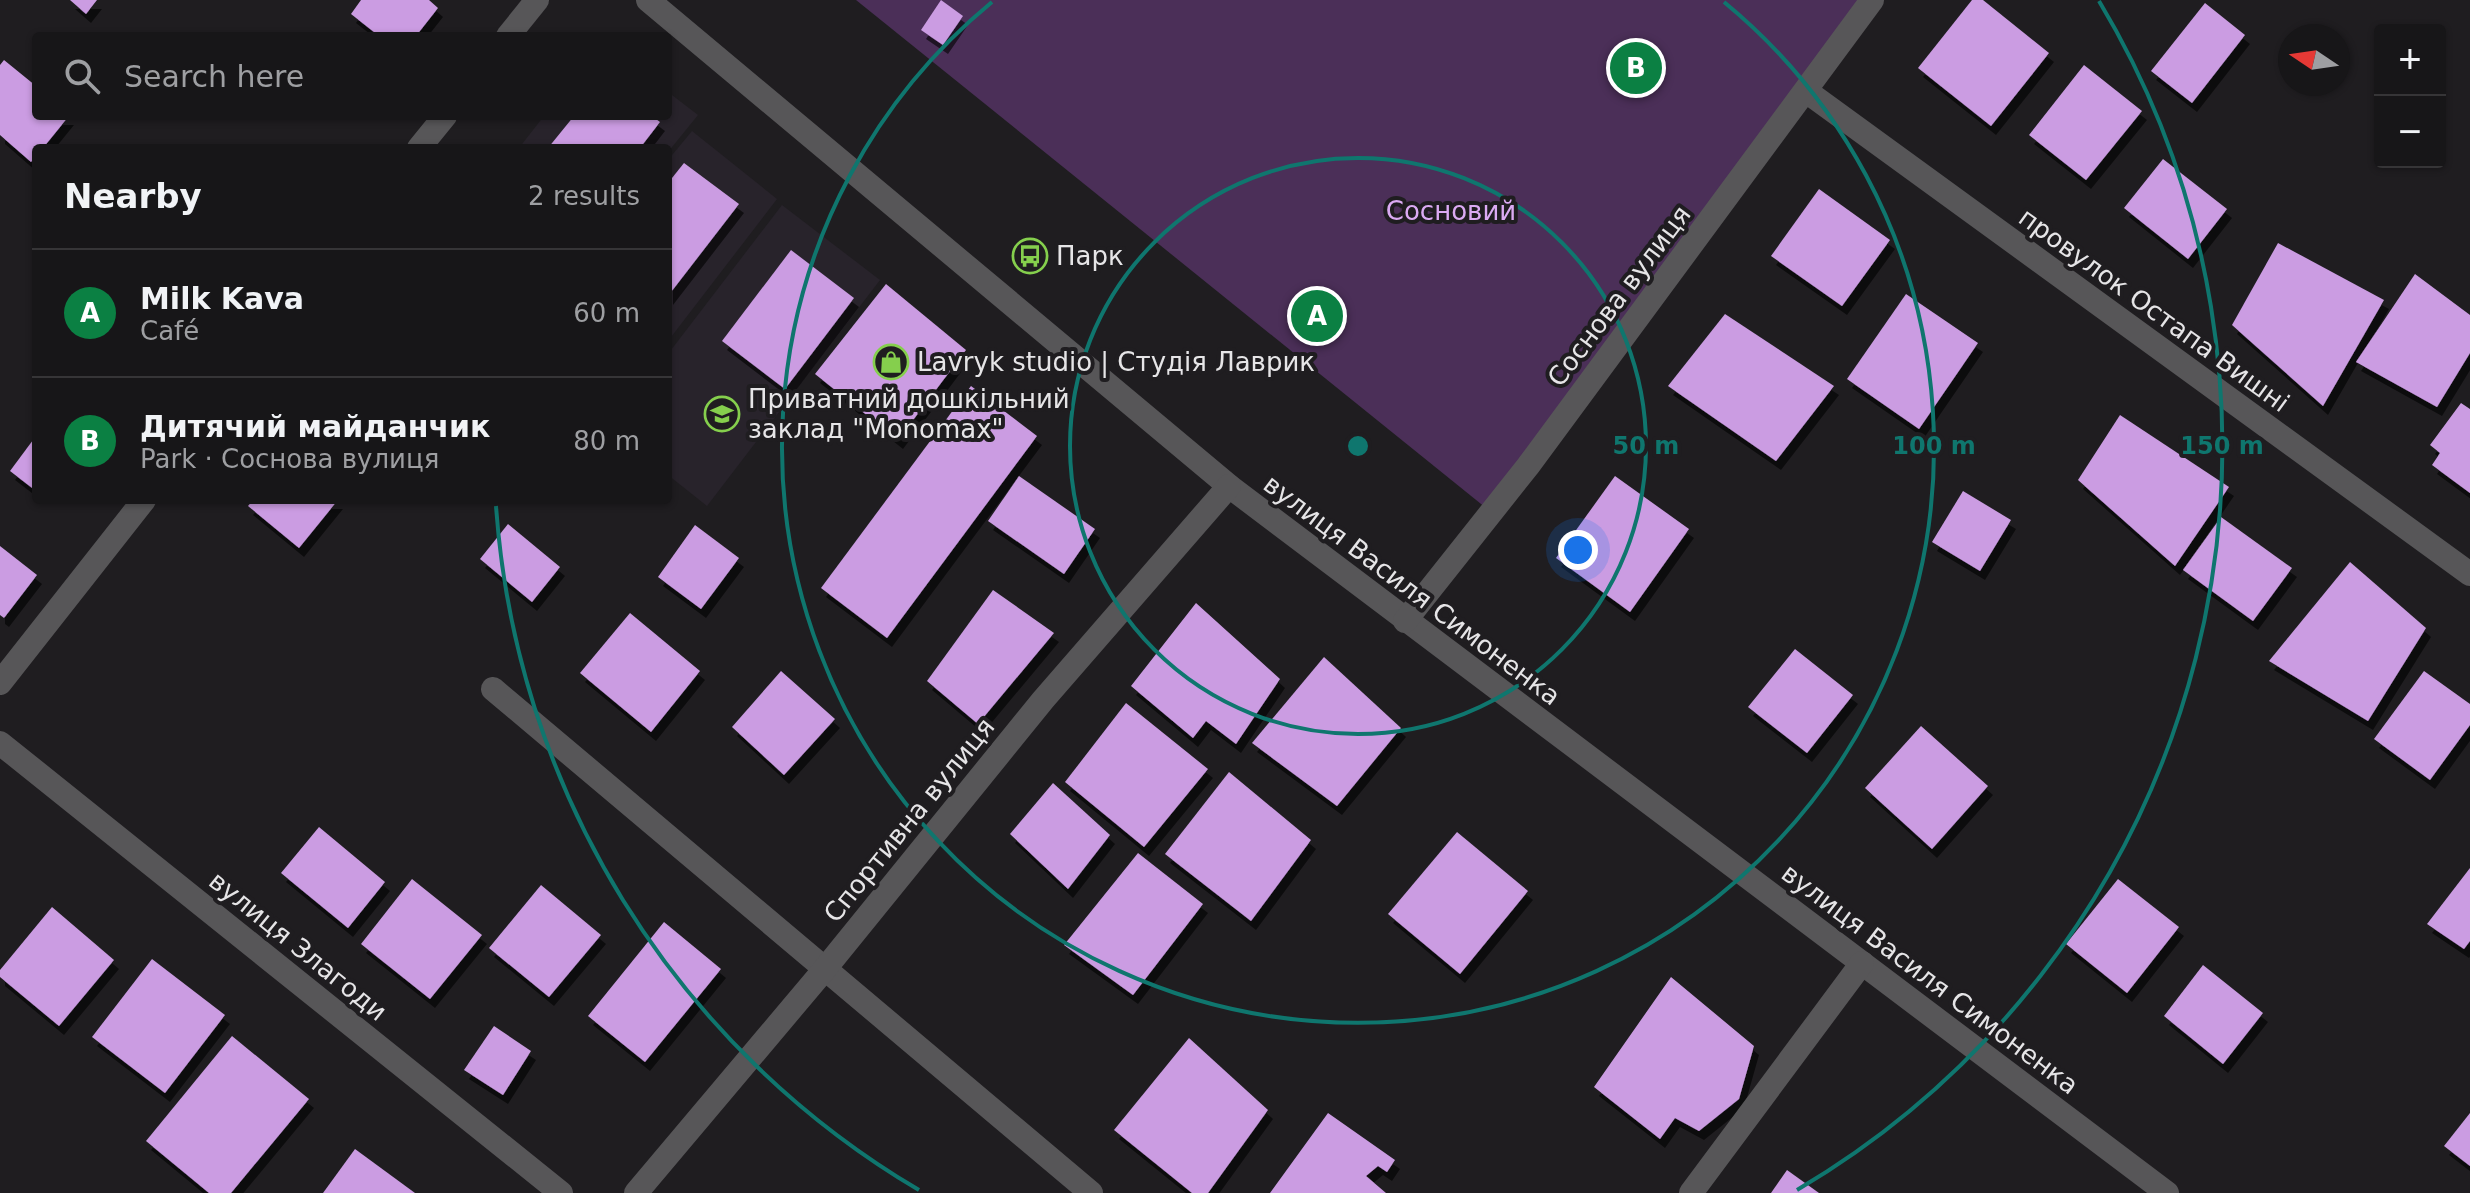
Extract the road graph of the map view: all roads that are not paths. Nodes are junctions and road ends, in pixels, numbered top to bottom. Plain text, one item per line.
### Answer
1 (537, 0) edge
2 (648, 0) edge
3 (1872, 0) edge
4 (511, 32) edge
5 (1806, 91) junction
6 (442, 120) edge
7 (422, 144) edge
8 (1229, 486) junction
9 (141, 504) edge
10 (2470, 574) edge
11 (1405, 621) junction
12 (0, 683) edge
13 (493, 689) dead end
14 (0, 743) edge
15 (1862, 963) junction
16 (824, 970) junction
17 (561, 1193) edge
18 (636, 1193) edge
19 (1091, 1193) edge
20 (1691, 1193) edge
21 (2167, 1193) edge

1 - 4 street
2 - 8 street, вулиця Василя Симоненка
3 - 5 street, Соснова вулиця
5 - 10 street, провулок Остапа Вишні
5 - 11 street, Соснова вулиця
6 - 7 street
8 - 11 street, вулиця Василя Симоненка
8 - 16 street, Спортивна вулиця
9 - 12 street
11 - 15 street, вулиця Василя Симоненка
13 - 16 street
14 - 17 street, вулиця Злагоди
15 - 20 street
15 - 21 street, вулиця Василя Симоненка
16 - 18 street, Спортивна вулиця
16 - 19 street

